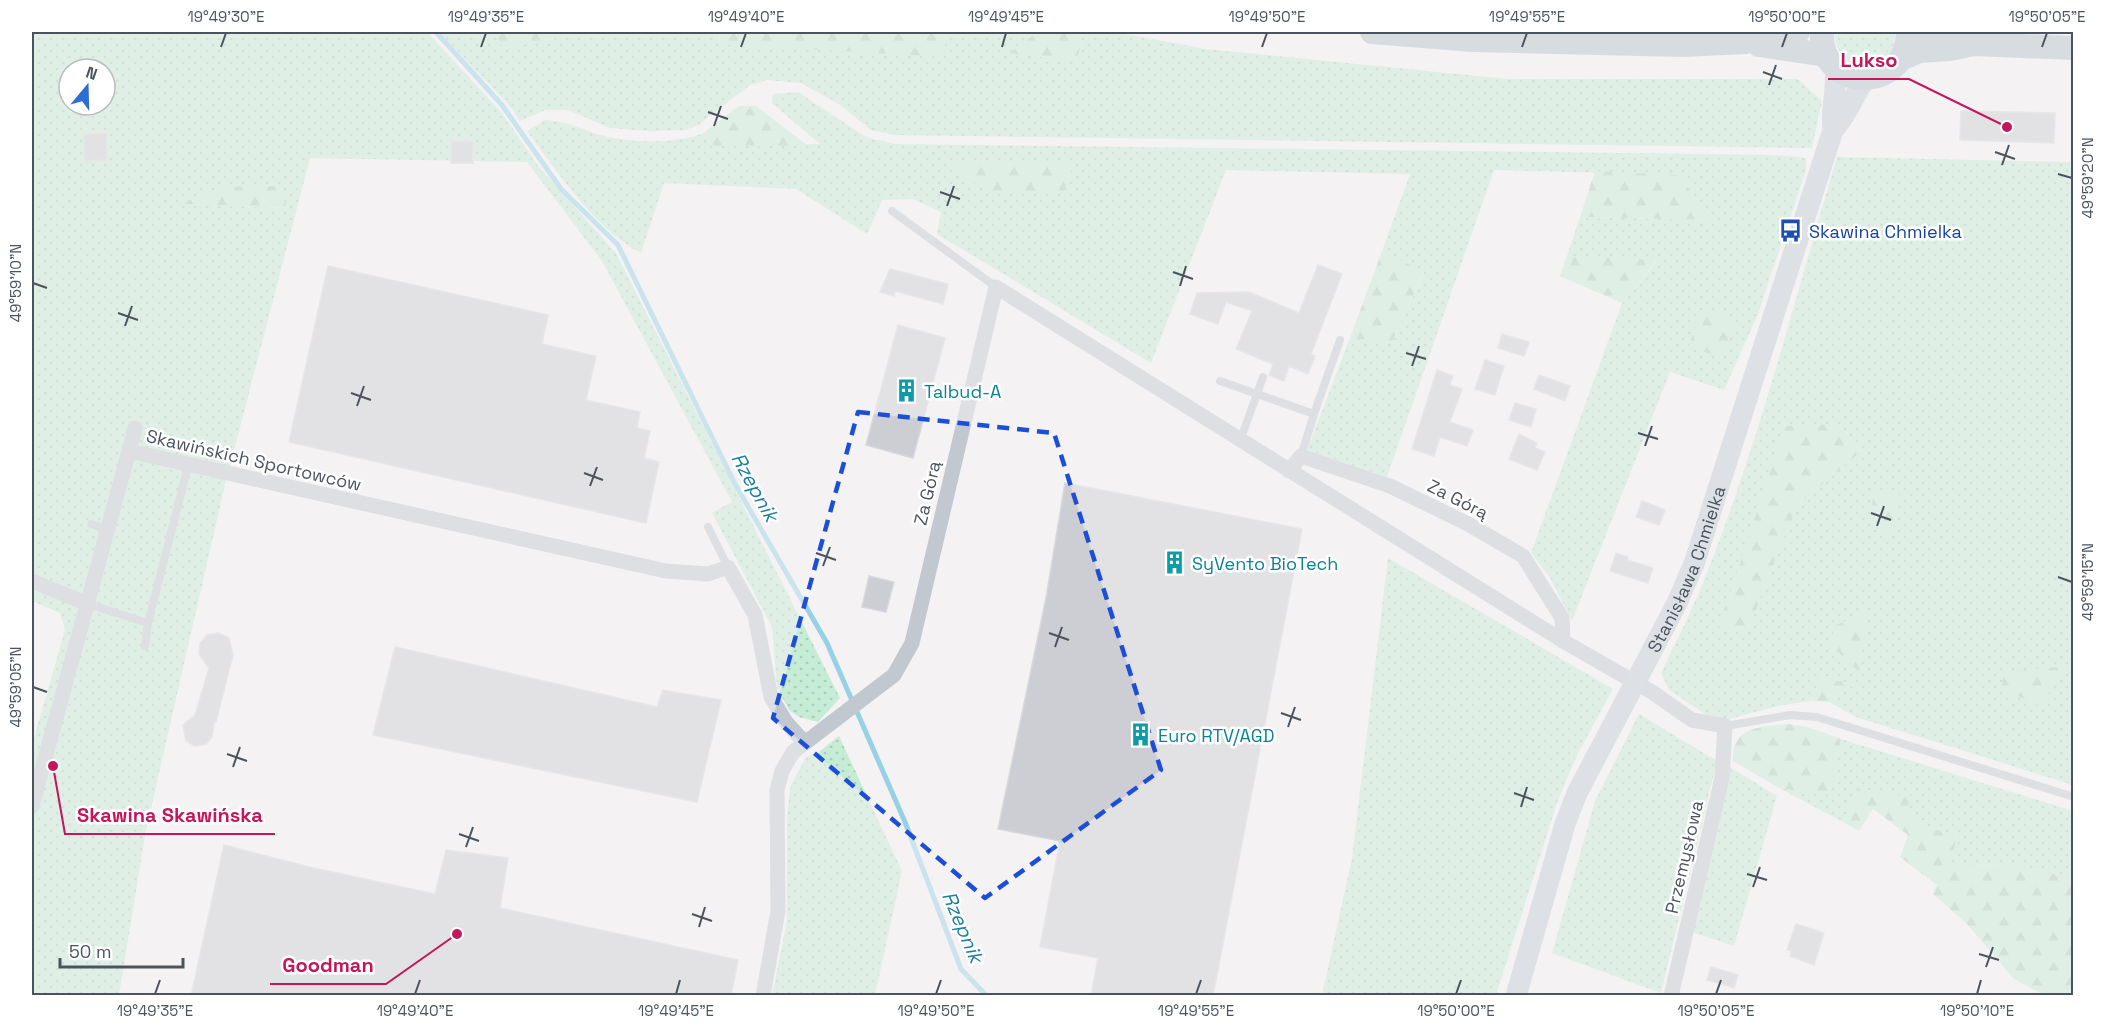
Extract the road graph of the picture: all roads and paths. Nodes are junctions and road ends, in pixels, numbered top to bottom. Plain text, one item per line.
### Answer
1 (1372, 32) edge
2 (1798, 32) edge
3 (1908, 32) edge
4 (1929, 32) edge
5 (1745, 42) junction
6 (1973, 44) junction
7 (2073, 48) edge
8 (1827, 51) edge
9 (1901, 59) junction
10 (1866, 78) junction
11 (1833, 130) junction
12 (892, 211) dead end
13 (996, 287) junction
14 (1340, 340) dead end
15 (1263, 377) dead end
16 (1220, 381) dead end
17 (1257, 395) junction
18 (1314, 414) junction
19 (135, 428) dead end
20 (1240, 441) junction
21 (129, 452) junction
22 (1301, 456) junction
23 (188, 466) junction
24 (1289, 471) junction
25 (91, 524) dead end
26 (708, 527) dead end
27 (107, 529) junction
28 (728, 567) junction
29 (32, 581) edge
30 (88, 604) junction
31 (147, 623) junction
32 (1563, 641) junction
33 (145, 646) dead end
34 (1636, 683) junction
35 (1725, 726) junction
36 (804, 742) junction
37 (2073, 797) edge
38 (32, 806) edge
39 (763, 996) edge
40 (1516, 996) edge
41 (1671, 996) edge

1 - 5 main road
2 - 5 main road
3 - 9 main road
4 - 6 main road
5 - 8 main road
6 - 7 main road
6 - 9 main road
8 - 10 main road
8 - 11 street, Stanisława Chmielka
9 - 10 main road
10 - 11 street, Stanisława Chmielka
11 - 34 street, Stanisława Chmielka
12 - 13 lane
13 - 20 street
13 - 36 street, Za Górą
14 - 18 lane
15 - 17 lane
16 - 17 lane
17 - 18 lane
17 - 20 lane
18 - 22 lane
19 - 21 street
20 - 24 street
21 - 23 street, Skawińskich Sportowców
21 - 27 street, Skawińskich Sportowców
22 - 24 street
22 - 32 street, Za Górą
23 - 28 street, Skawińskich Sportowców
23 - 31 lane
24 - 32 street
25 - 27 lane
26 - 28 lane
27 - 30 street, Skawińskich Sportowców
28 - 36 street
29 - 30 street
30 - 31 lane
30 - 38 street, Skawińskich Sportowców
31 - 33 lane
32 - 34 street
34 - 35 street
34 - 40 street, Stanisława Chmielka
35 - 37 lane
35 - 41 street, Przemysłowa
36 - 39 street, Za Górą

